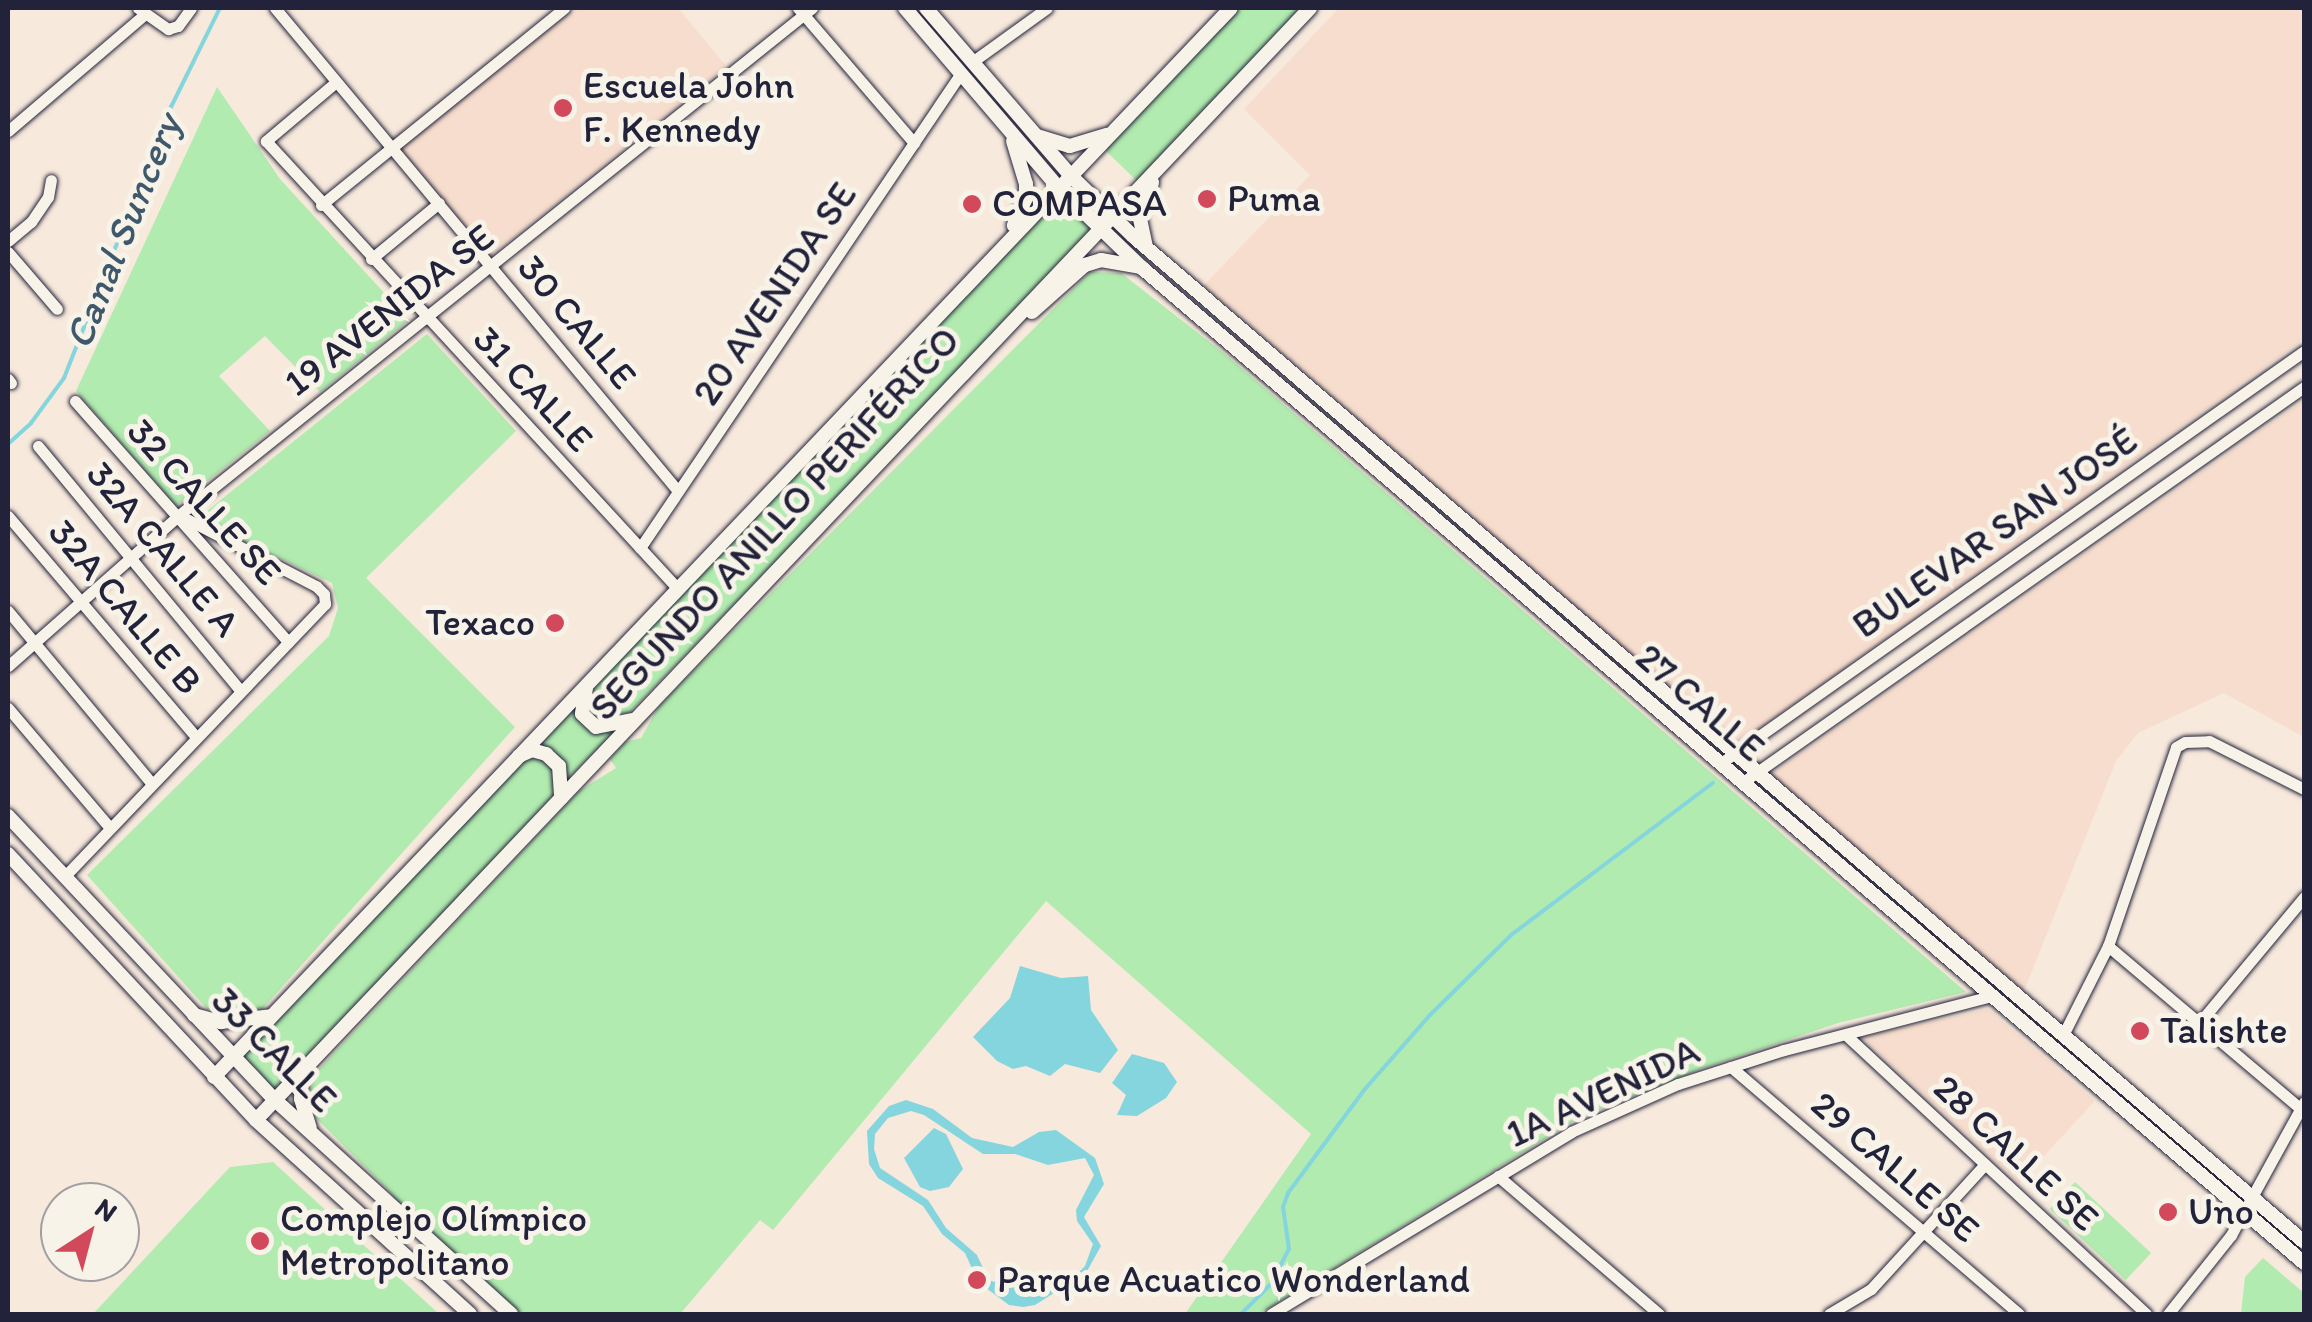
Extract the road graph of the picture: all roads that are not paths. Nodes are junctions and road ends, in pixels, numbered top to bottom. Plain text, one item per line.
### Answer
1 (191, 8) edge
2 (275, 8) edge
3 (564, 8) edge
4 (906, 8) edge
5 (926, 8) edge
6 (1046, 8) edge
7 (1231, 8) edge
8 (1310, 8) edge
9 (805, 10) edge
10 (141, 11) edge
11 (967, 67) junction
12 (336, 82) junction
13 (1010, 130) junction
14 (8, 131) edge
15 (1112, 132) junction
16 (1033, 134) junction
17 (914, 143) junction
18 (391, 146) junction
19 (1165, 160) junction
20 (1070, 175) junction
21 (51, 180) dead end
22 (1058, 187) junction
23 (438, 203) junction
24 (321, 205) junction
25 (1112, 216) junction
26 (1099, 228) junction
27 (8, 242) edge
28 (1004, 244) junction
29 (1146, 248) junction
30 (8, 252) edge
31 (371, 259) junction
32 (492, 267) junction
33 (1142, 268) junction
34 (58, 309) dead end
35 (425, 318) junction
36 (2304, 351) edge
37 (981, 354) junction
38 (2304, 388) edge
39 (75, 401) dead end
40 (38, 446) dead end
41 (678, 491) junction
42 (179, 515) junction
43 (8, 516) edge
44 (640, 548) junction
45 (132, 557) junction
46 (677, 588) junction
47 (81, 602) junction
48 (8, 611) edge
49 (288, 642) junction
50 (34, 643) junction
51 (8, 666) edge
52 (588, 683) junction
53 (241, 691) junction
54 (8, 708) edge
55 (635, 720) junction
56 (196, 737) junction
57 (1735, 753) junction
58 (517, 756) junction
59 (1721, 764) junction
60 (1757, 772) junction
61 (1743, 782) junction
62 (152, 784) junction
63 (2304, 789) edge
64 (561, 798) junction
65 (8, 816) edge
66 (110, 828) junction
67 (8, 854) edge
68 (64, 878) junction
69 (2304, 897) edge
70 (2108, 946) junction
71 (1992, 996) junction
72 (192, 1014) junction
73 (272, 1016) junction
74 (2200, 1022) junction
75 (1846, 1035) junction
76 (2062, 1036) junction
77 (233, 1057) junction
78 (1731, 1066) junction
79 (302, 1072) junction
80 (214, 1077) junction
81 (275, 1100) junction
82 (2302, 1105) edge
83 (256, 1120) junction
84 (315, 1138) junction
85 (1985, 1164) junction
86 (1498, 1176) junction
87 (2252, 1197) junction
88 (2244, 1212) junction
89 (1924, 1230) junction
90 (2304, 1242) edge
91 (2304, 1263) edge
92 (470, 1314) edge
93 (510, 1314) edge
94 (1272, 1314) edge
95 (1659, 1314) edge
96 (1829, 1314) edge
97 (2018, 1314) edge
98 (2146, 1314) edge
99 (2168, 1314) edge

1 - 10 street
2 - 12 street, 30 CALLE
3 - 18 street
4 - 11 main road
5 - 11 main road
6 - 11 street, 20 AVENIDA SE
7 - 15 main road, SEGUNDO ANILLO PERIFÉRICO
8 - 19 main road, SEGUNDO ANILLO PERIFÉRICO
9 - 17 street
9 - 32 street, 19 AVENIDA SE
10 - 14 street
11 - 13 main road, 27 CALLE
11 - 16 main road, 27 CALLE
11 - 17 street, 20 AVENIDA SE
12 - 18 street, 30 CALLE
12 - 24 street, 31 CALLE
13 - 22 main road, 27 CALLE
13 - 28 main road
15 - 16 main road
15 - 20 main road, SEGUNDO ANILLO PERIFÉRICO
16 - 20 main road, 27 CALLE
17 - 41 street, 20 AVENIDA SE
18 - 23 street, 30 CALLE
18 - 24 street
19 - 25 main road, SEGUNDO ANILLO PERIFÉRICO
19 - 29 main road
20 - 22 main road, SEGUNDO ANILLO PERIFÉRICO
20 - 25 main road, 27 CALLE
21 - 27 street
22 - 26 main road, 27 CALLE
22 - 28 main road, SEGUNDO ANILLO PERIFÉRICO
23 - 31 street
23 - 32 street, 30 CALLE
24 - 31 street, 31 CALLE
25 - 26 main road, SEGUNDO ANILLO PERIFÉRICO
25 - 29 main road, 27 CALLE
26 - 33 main road, 27 CALLE
26 - 37 main road, SEGUNDO ANILLO PERIFÉRICO
28 - 46 main road, SEGUNDO ANILLO PERIFÉRICO
29 - 57 main road, 27 CALLE
30 - 34 street
31 - 35 street, 31 CALLE
32 - 35 street, 19 AVENIDA SE
32 - 41 street, 30 CALLE
33 - 37 main road
33 - 59 main road, 27 CALLE
35 - 42 street, 19 AVENIDA SE
35 - 44 street, 31 CALLE
36 - 57 street, BULEVAR SAN JOSÉ
37 - 55 main road, SEGUNDO ANILLO PERIFÉRICO
38 - 60 street, BULEVAR SAN JOSÉ
39 - 42 street, 32 CALLE SE
40 - 45 street, 32A CALLE A
41 - 44 street, 20 AVENIDA SE
42 - 45 street, 19 AVENIDA SE
42 - 49 street, 32 CALLE SE
42 - 49 street
43 - 47 street, 32A CALLE B
44 - 46 street, 31 CALLE
45 - 47 street, 19 AVENIDA SE
45 - 53 street, 32A CALLE A
46 - 52 main road, SEGUNDO ANILLO PERIFÉRICO
47 - 50 street, 19 AVENIDA SE
47 - 56 street, 32A CALLE B
48 - 50 street
49 - 53 street
50 - 51 street, 19 AVENIDA SE
50 - 62 street
52 - 55 main road
52 - 58 main road, SEGUNDO ANILLO PERIFÉRICO
53 - 56 street
54 - 66 street
55 - 64 main road, SEGUNDO ANILLO PERIFÉRICO
56 - 62 street
57 - 59 street, BULEVAR SAN JOSÉ
57 - 60 main road, 27 CALLE
58 - 64 main road
58 - 73 main road, SEGUNDO ANILLO PERIFÉRICO
59 - 61 main road, 27 CALLE
60 - 61 street, BULEVAR SAN JOSÉ
60 - 76 main road, 27 CALLE
61 - 71 main road, 27 CALLE
62 - 66 street
63 - 70 street
64 - 79 main road, SEGUNDO ANILLO PERIFÉRICO
65 - 68 main road, 33 CALLE
66 - 68 street
67 - 80 main road, 33 CALLE
68 - 72 main road, 33 CALLE
69 - 74 street
70 - 74 street
70 - 76 street
71 - 75 street, 1A AVENIDA
71 - 88 main road, 27 CALLE
72 - 73 main road
72 - 77 main road, 33 CALLE
73 - 77 main road, SEGUNDO ANILLO PERIFÉRICO
74 - 82 street
75 - 78 street, 1A AVENIDA
75 - 85 street, 28 CALLE SE
76 - 87 main road, 27 CALLE
77 - 80 main road, SEGUNDO ANILLO PERIFÉRICO
77 - 81 main road, 33 CALLE
78 - 86 street, 1A AVENIDA
78 - 89 street, 29 CALLE SE
79 - 81 main road, SEGUNDO ANILLO PERIFÉRICO
79 - 84 main road
80 - 83 main road, 33 CALLE
81 - 83 main road, SEGUNDO ANILLO PERIFÉRICO
81 - 84 main road, 33 CALLE
82 - 87 street
83 - 92 main road, 33 CALLE
84 - 93 main road, 33 CALLE
85 - 89 street
85 - 98 street, 28 CALLE SE
86 - 94 street, 1A AVENIDA
86 - 95 street
87 - 88 street
87 - 90 main road, 27 CALLE
88 - 91 main road, 27 CALLE
88 - 99 street
89 - 96 street
89 - 97 street, 29 CALLE SE

